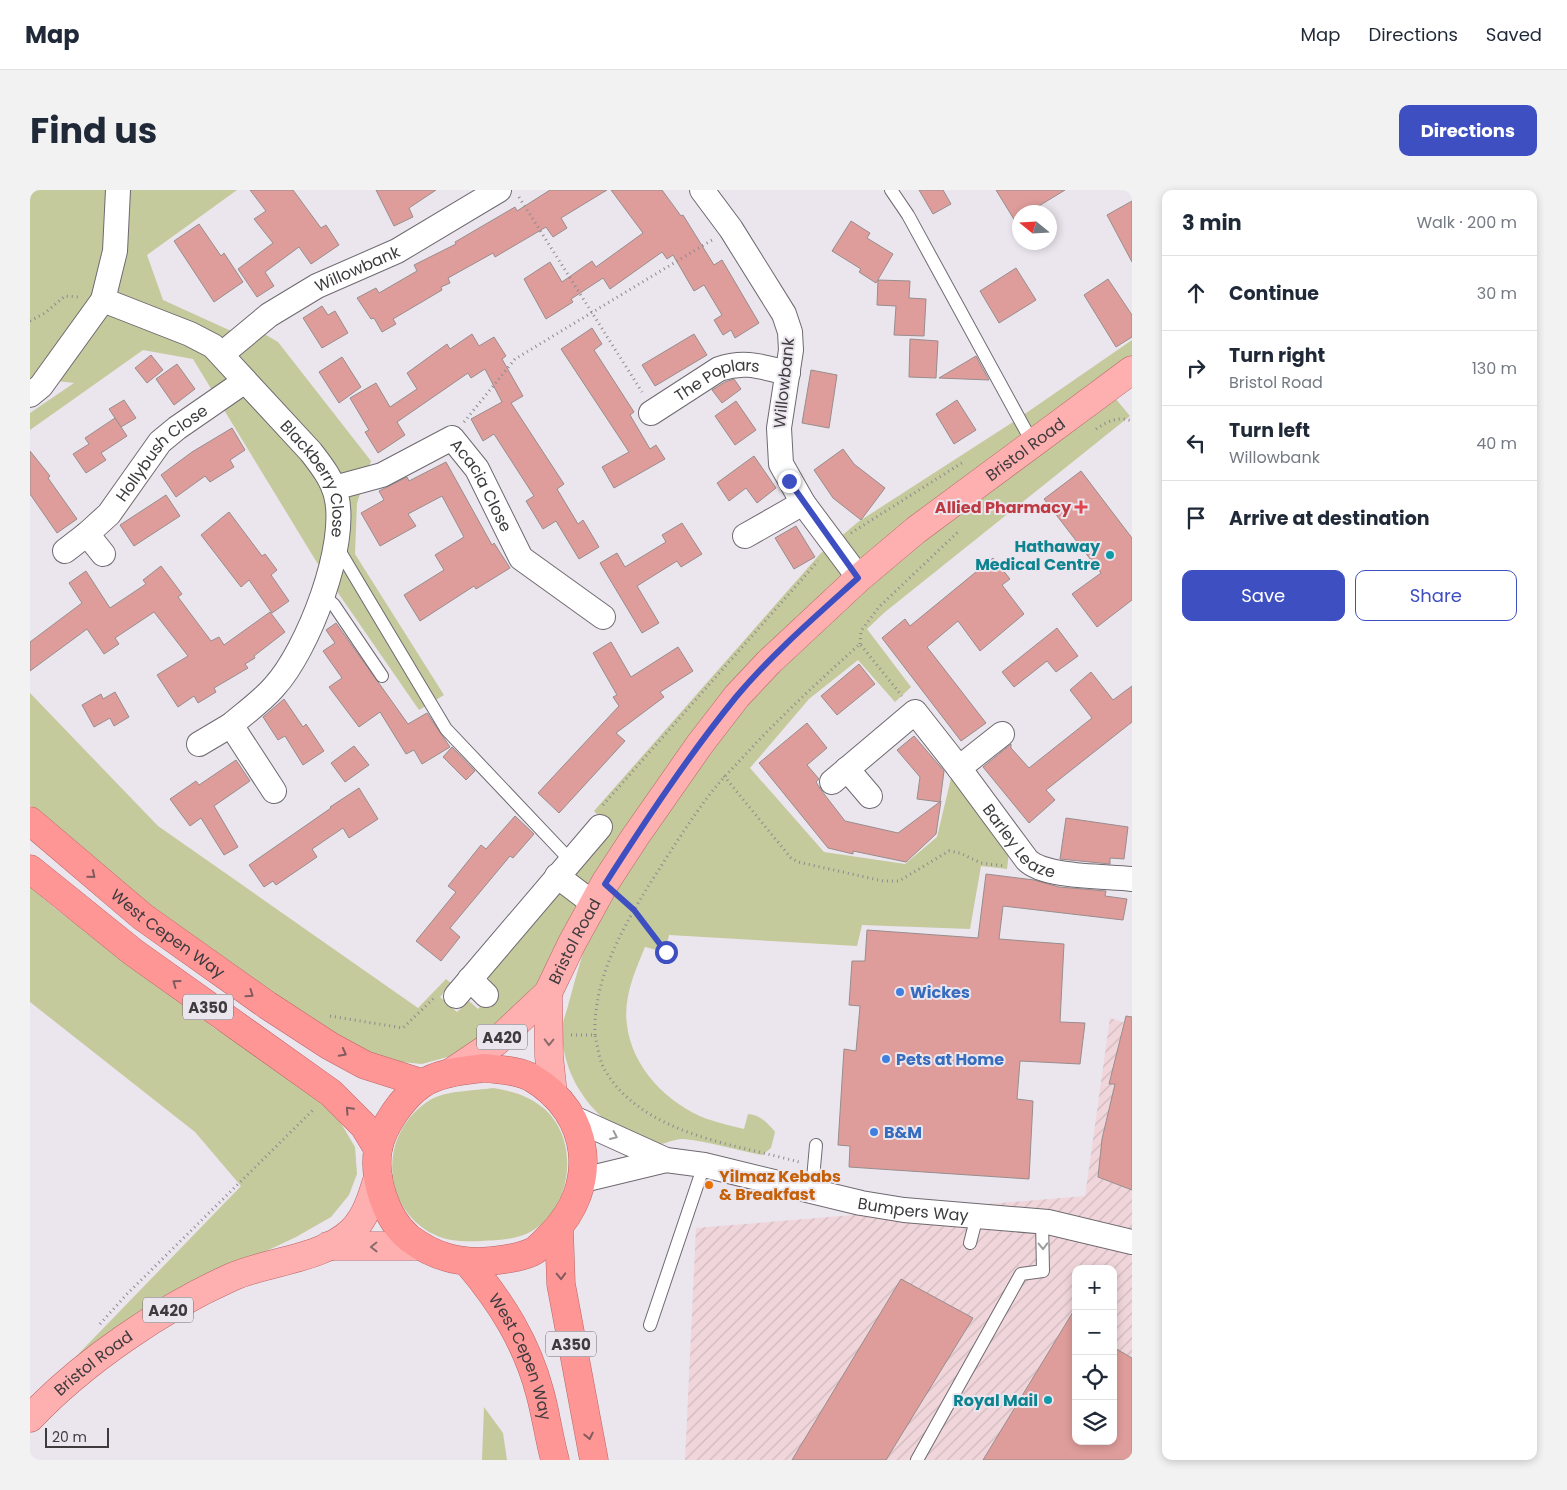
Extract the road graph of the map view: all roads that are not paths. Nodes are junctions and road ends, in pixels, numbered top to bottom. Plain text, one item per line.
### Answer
1 (118, 190) edge
2 (499, 190) edge
3 (702, 190) edge
4 (891, 190) edge
5 (103, 300) junction
6 (222, 354) junction
7 (1132, 370) edge
8 (788, 373) junction
9 (245, 381) junction
10 (30, 395) edge
11 (651, 413) road end
12 (1032, 442) junction
13 (334, 488) junction
14 (803, 503) junction
15 (87, 534) junction
16 (745, 536) dead end
17 (336, 545) junction
18 (65, 551) dead end
19 (104, 554) dead end
20 (858, 578) junction
21 (322, 594) junction
22 (603, 617) dead end
23 (382, 676) dead end
24 (231, 724) junction
25 (1002, 734) dead end
26 (198, 744) dead end
27 (959, 768) junction
28 (274, 791) dead end
29 (870, 796) dead end
30 (30, 821) edge
31 (600, 827) dead end
32 (30, 869) edge
33 (564, 869) junction
34 (1132, 879) edge
35 (599, 894) junction
36 (463, 990) road end
37 (548, 993) junction
38 (450, 1073) junction
39 (422, 1083) junction
40 (553, 1094) junction
41 (569, 1116) junction
42 (816, 1145) dead end
43 (378, 1148) junction
44 (666, 1160) junction
45 (704, 1165) junction
46 (378, 1177) junction
47 (583, 1180) junction
48 (812, 1190) junction
49 (977, 1216) junction
50 (1042, 1221) junction
51 (559, 1227) junction
52 (1131, 1240) edge
53 (970, 1243) dead end
54 (328, 1246) junction
55 (420, 1246) junction
56 (468, 1263) junction
57 (650, 1326) dead end
58 (30, 1418) edge
59 (555, 1460) edge
60 (594, 1460) edge
61 (917, 1460) edge

1 - 5 street
2 - 6 street, Willowbank
3 - 8 street, Willowbank
4 - 12 lane
5 - 6 street, Blackberry Close
5 - 10 street
6 - 9 street, Blackberry Close
7 - 12 main road, Bristol Road / A420
8 - 11 street, The Poplars
8 - 14 street, Willowbank
9 - 13 street, Blackberry Close
9 - 15 street, Hollybush Close
12 - 20 main road, Bristol Road / A420
13 - 17 street, Blackberry Close
13 - 22 street, Acacia Close
14 - 16 street
14 - 20 street, Willowbank
15 - 18 street, Hollybush Close
15 - 19 street
17 - 21 street, Blackberry Close
17 - 33 lane
20 - 35 main road, Bristol Road / A420
21 - 23 lane
21 - 24 street, Blackberry Close
24 - 26 street, Blackberry Close
24 - 28 street
25 - 27 street
27 - 29 street, Barley Leaze
27 - 34 street, Barley Leaze
30 -> 39 highway, West Cepen Way / A350
31 - 33 street
43 -> 32 highway, A350
33 - 35 street
33 - 36 street
35 - 37 main road, Bristol Road / A420
37 - 38 main road, Bristol Road / A420
37 -> 40 main road, Bristol Road / A420
38 - 39 highway
38 - 40 highway
39 - 43 highway
40 - 41 highway
41 -> 44 street, Bumpers Way
41 - 47 highway
42 - 48 lane
43 - 46 highway
44 - 45 street, Bumpers Way
44 - 47 street, Bumpers Way
45 - 48 street, Bumpers Way
45 - 57 lane
46 - 54 main road, Bristol Road / A420
46 - 55 highway
47 - 51 highway
48 - 49 street, Bumpers Way
49 - 50 street, Bumpers Way
49 - 53 lane
50 - 52 street, Bumpers Way
50 -> 61 lane
51 - 56 highway
51 -> 60 highway, A350
55 -> 54 main road, Bristol Road / A420
54 - 58 main road, Bristol Road / A420
55 - 56 highway
56 - 59 highway, West Cepen Way / A350

